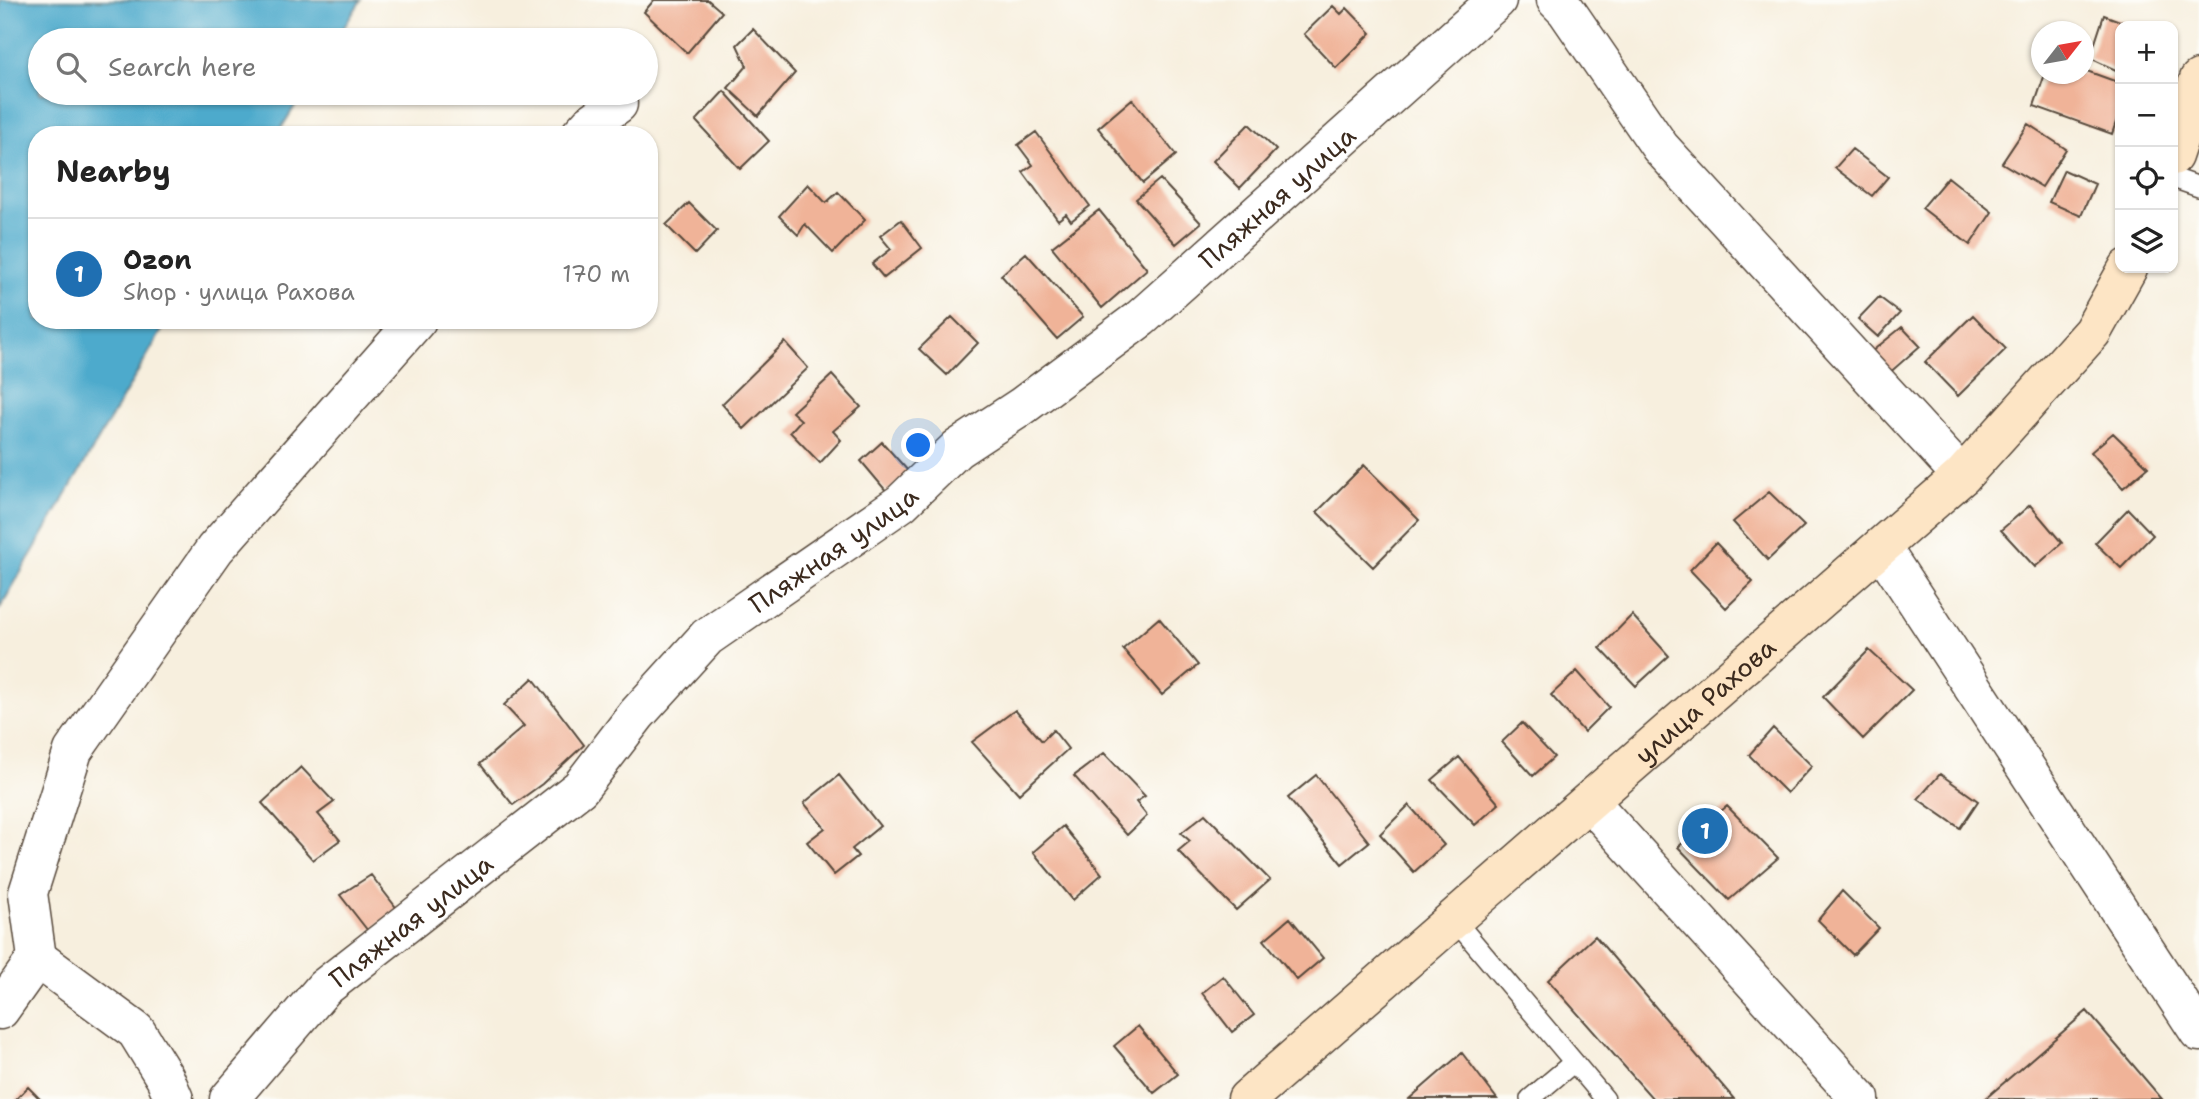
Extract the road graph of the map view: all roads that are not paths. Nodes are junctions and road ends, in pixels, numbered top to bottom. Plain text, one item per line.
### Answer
1 (1497, 0) edge
2 (1556, 0) edge
3 (2199, 79) edge
4 (617, 105) edge
5 (588, 126) edge
6 (2176, 147) edge
7 (2178, 180) edge
8 (2199, 187) edge
9 (2125, 273) edge
10 (409, 329) edge
11 (1962, 476) junction
12 (1881, 547) junction
13 (1590, 802) junction
14 (1453, 918) junction
15 (37, 958) junction
16 (0, 1010) edge
17 (2199, 1032) edge
18 (1574, 1062) junction
19 (174, 1099) edge
20 (229, 1099) edge
21 (1247, 1099) edge
22 (1530, 1099) edge
23 (1605, 1099) edge
24 (1860, 1099) edge

1 - 20 street, Пляжная улица
2 - 11 street
3 - 6 main road
4 - 5 street
7 - 8 lane
9 - 11 main road, улица Рахова
10 - 15 street
11 - 12 main road, улица Рахова
12 - 13 main road, улица Рахова
12 - 17 street
13 - 14 main road, улица Рахова
13 - 24 street
14 - 18 lane
14 - 21 main road, улица Рахова
15 - 16 street
15 - 19 street
18 - 22 lane
18 - 23 lane

